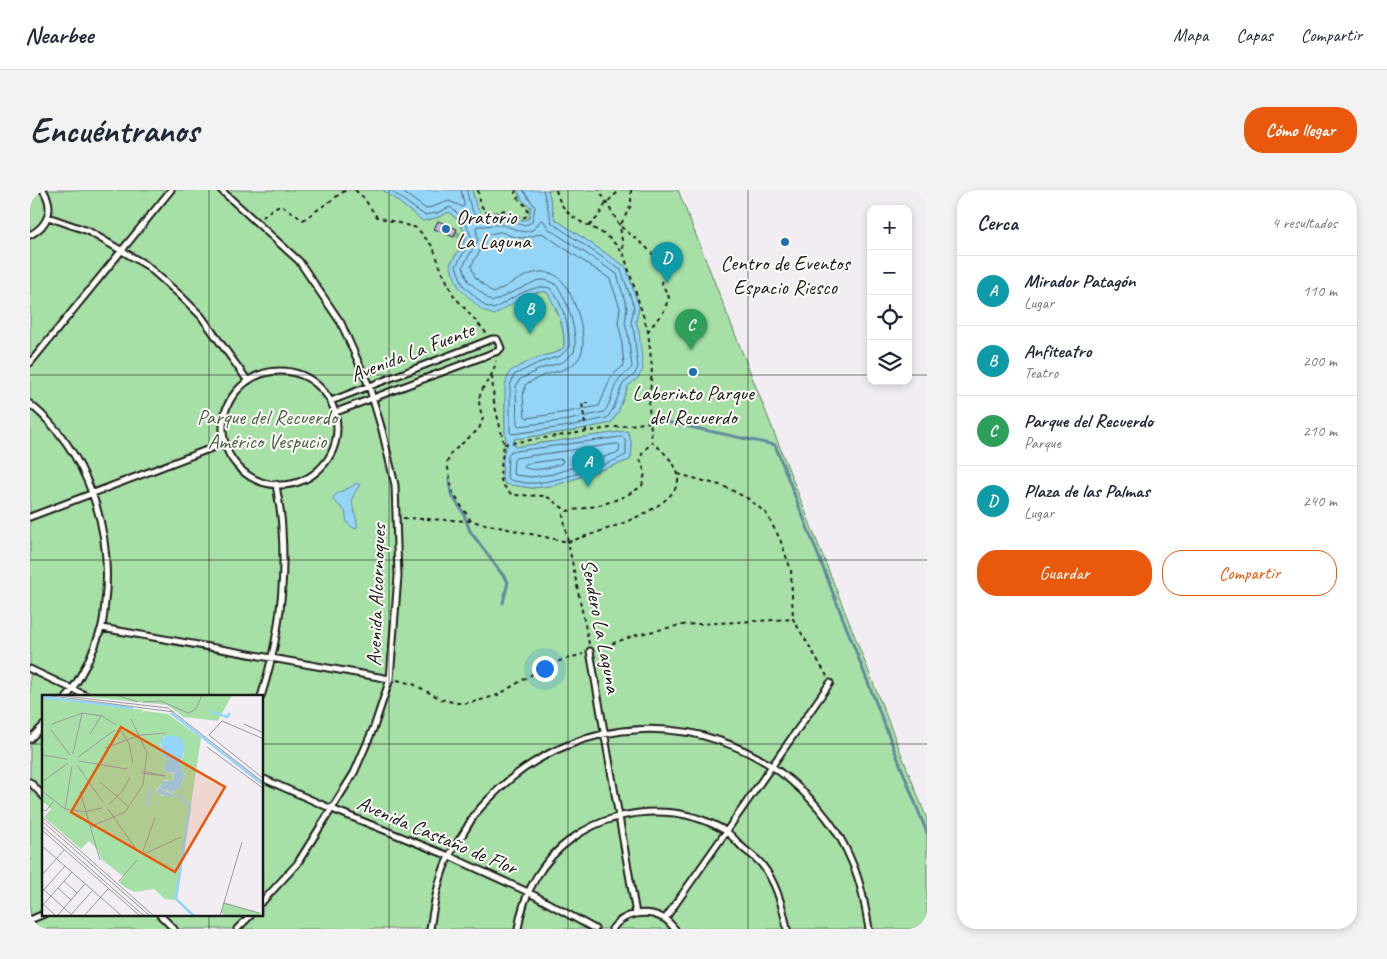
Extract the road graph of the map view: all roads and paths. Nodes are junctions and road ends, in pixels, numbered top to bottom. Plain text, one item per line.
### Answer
1 (44, 190) edge
2 (171, 190) edge
3 (221, 190) edge
4 (346, 190) edge
5 (355, 190) edge
6 (478, 190) edge
7 (516, 190) edge
8 (556, 190) edge
9 (599, 190) edge
10 (620, 190) edge
11 (632, 190) edge
12 (606, 203) junction
13 (48, 217) junction
14 (258, 222) junction
15 (589, 226) junction
16 (620, 226) junction
17 (30, 235) edge
18 (123, 250) junction
19 (624, 255) junction
20 (648, 331) junction
21 (492, 339) junction
22 (498, 351) junction
23 (30, 363) edge
24 (492, 376) junction
25 (248, 382) junction
26 (369, 386) junction
27 (373, 399) junction
28 (331, 401) junction
29 (590, 403) dead end
30 (30, 404) edge
31 (336, 412) junction
32 (650, 422) junction
33 (586, 432) junction
34 (652, 442) junction
35 (226, 443) junction
36 (504, 444) junction
37 (678, 474) junction
38 (276, 484) junction
39 (93, 494) junction
40 (562, 510) junction
41 (30, 517) edge
42 (396, 518) junction
43 (470, 521) junction
44 (568, 542) junction
45 (794, 619) junction
46 (102, 628) junction
47 (590, 651) junction
48 (272, 658) junction
49 (30, 668) edge
50 (390, 679) junction
51 (830, 683) joint
52 (73, 689) junction
53 (68, 695) edge
54 (87, 695) edge
55 (260, 695) edge
56 (42, 727) edge
57 (605, 733) junction
58 (30, 739) edge
59 (772, 766) junction
60 (264, 779) edge
61 (30, 782) edge
62 (42, 795) edge
63 (332, 809) junction
64 (619, 815) junction
65 (726, 832) junction
66 (449, 856) junction
67 (528, 892) junction
68 (264, 900) edge
69 (636, 914) junction
70 (42, 915) edge
71 (161, 916) edge
72 (250, 916) edge
73 (665, 919) junction
74 (30, 920) edge
75 (174, 929) edge
76 (236, 929) edge
77 (430, 929) edge
78 (518, 929) edge
79 (595, 929) edge
80 (612, 929) edge
81 (675, 929) edge
82 (787, 929) edge
83 (869, 929) edge

1 - 13 lane
2 - 18 lane
3 - 14 lane, Avenida Alcornoques
4 - 14 path
5 - 21 path
6 - 7 path
8 - 15 path
9 - 12 path
10 - 12 path
11 - 16 path
12 - 15 path
12 - 16 path
13 - 17 lane
13 - 18 lane
14 - 26 lane, Avenida Alcornoques
15 - 19 path
16 - 19 path
16 - 20 path
18 - 23 lane
18 - 25 lane
19 - 20 path
20 - 32 path
21 - 22 lane, Avenida La Fuente
21 - 26 lane, Avenida La Fuente
22 - 24 path
22 - 27 lane, Avenida La Fuente
24 - 36 path
24 - 43 path
25 - 28 lane
25 - 35 lane
26 - 27 lane, Avenida Alcornoques
26 - 28 lane, Avenida La Fuente
27 - 31 lane, Avenida La Fuente
27 - 42 lane, Avenida Alcornoques
28 - 31 lane
29 - 33 path
30 - 39 lane
31 - 38 lane
32 - 33 path
32 - 34 path
33 - 36 path
34 - 37 path
34 - 40 path
35 - 38 lane
35 - 39 lane
36 - 40 path
37 - 44 path, Sendero La Laguna
37 - 45 path
38 - 48 lane
39 - 41 lane
39 - 46 lane
40 - 44 path
42 - 43 path
42 - 50 lane, Avenida Alcornoques
43 - 44 path
44 - 47 path, Sendero La Laguna
45 - 47 path
45 - 51 path
46 - 48 lane
46 - 52 lane
47 - 50 path
47 - 57 lane, Sendero La Laguna
48 - 50 lane
48 - 55 lane
49 - 52 lane
50 - 63 lane, Avenida Alcornoques
51 - 59 lane
52 - 53 lane
52 - 54 lane
56 - 58 lane
57 - 59 lane
57 - 64 lane, Sendero La Laguna
57 - 66 lane
59 - 65 lane
59 - 83 lane
60 - 63 lane, Avenida Castaño de Flor
61 - 62 lane
63 - 66 lane, Avenida Castaño de Flor
63 - 68 lane, Avenida Alcornoques
64 - 65 lane
64 - 67 lane
64 - 69 lane, Sendero La Laguna
65 - 73 lane
65 - 82 lane
66 - 67 lane, Avenida Castaño de Flor
66 - 77 lane
67 - 78 lane
67 - 79 lane, Avenida Castaño de Flor
69 - 73 lane
69 - 80 lane
70 - 74 lane
71 - 75 lane
72 - 76 lane
73 - 81 lane

